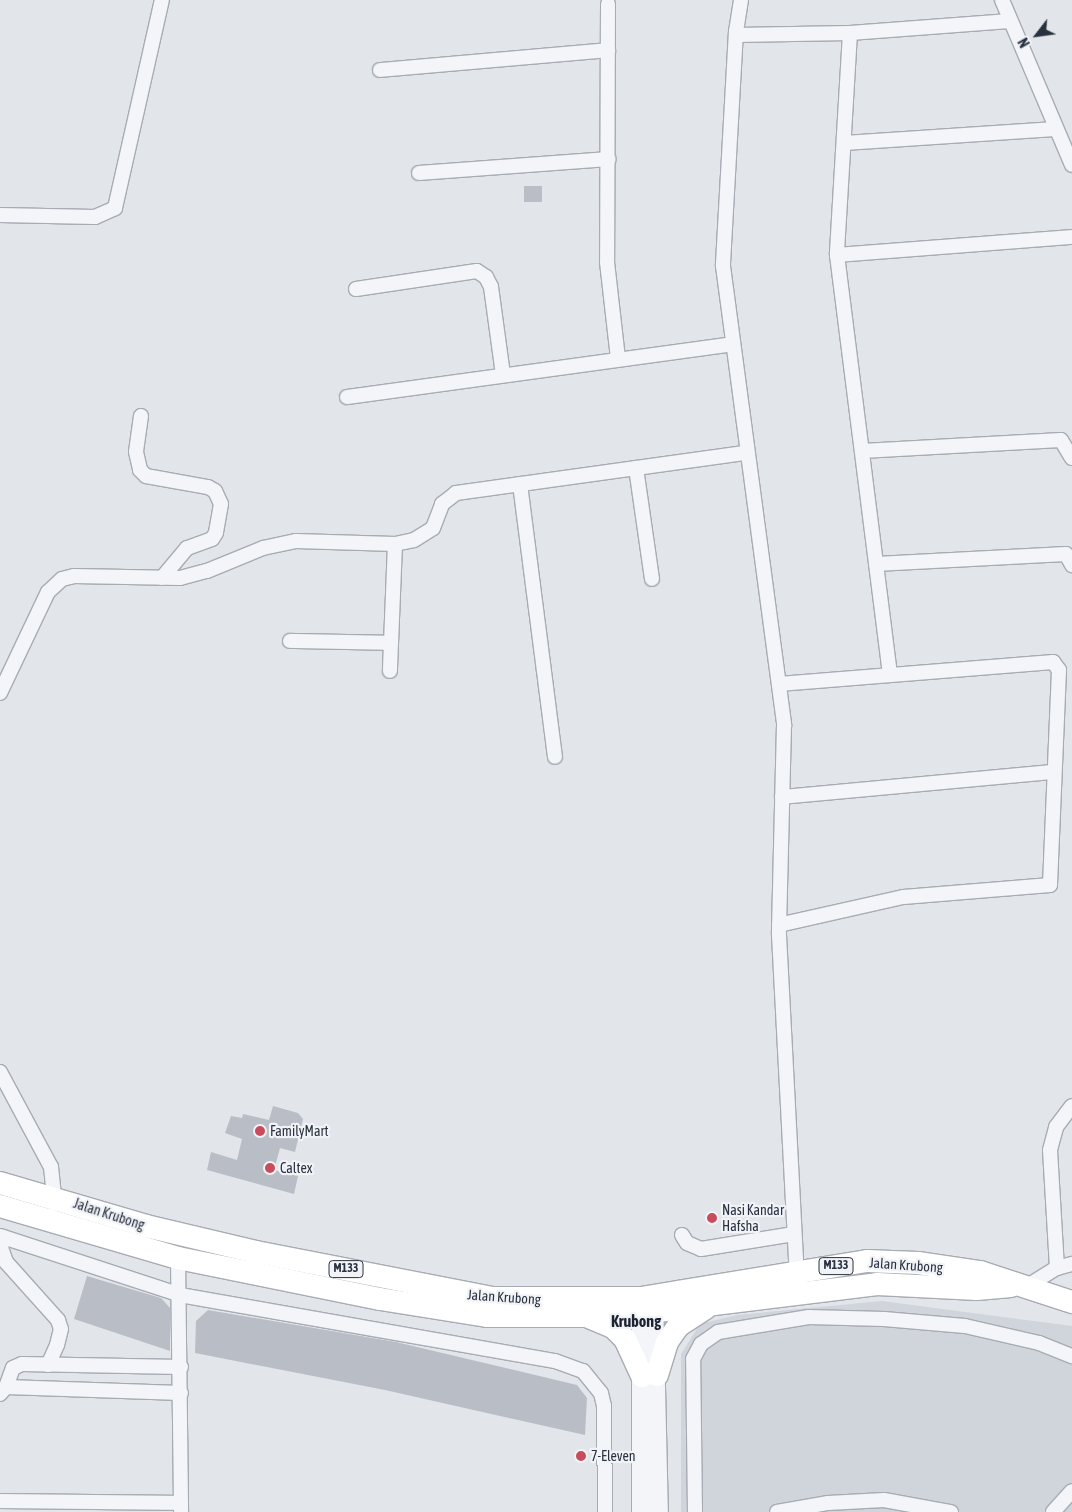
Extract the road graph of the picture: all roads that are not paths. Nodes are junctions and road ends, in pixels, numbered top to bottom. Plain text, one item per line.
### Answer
1 (162, 0) edge
2 (741, 0) edge
3 (1002, 0) edge
4 (608, 4) dead end
5 (1010, 21) junction
6 (850, 33) junction
7 (736, 35) junction
8 (608, 50) junction
9 (380, 70) dead end
10 (1056, 129) junction
11 (844, 143) junction
12 (608, 159) junction
13 (1072, 165) edge
14 (419, 173) dead end
15 (0, 215) edge
16 (1072, 237) edge
17 (837, 255) junction
18 (356, 289) dead end
19 (732, 344) junction
20 (618, 359) junction
21 (503, 375) junction
22 (347, 397) dead end
23 (140, 416) dead end
24 (862, 451) junction
25 (746, 453) junction
26 (1072, 458) edge
27 (636, 468) junction
28 (520, 484) junction
29 (395, 544) junction
30 (1070, 554) edge
31 (876, 564) junction
32 (162, 578) junction
33 (652, 579) dead end
34 (290, 640) dead end
35 (391, 643) junction
36 (390, 671) dead end
37 (890, 673) junction
38 (779, 684) junction
39 (0, 693) edge
40 (555, 757) dead end
41 (1053, 772) junction
42 (782, 797) junction
43 (780, 924) junction
44 (0, 1072) edge
45 (1072, 1106) edge
46 (0, 1182) edge
47 (57, 1197) junction
48 (0, 1206) edge
49 (52, 1220) junction
50 (794, 1234) junction
51 (682, 1235) dead end
52 (2, 1236) edge
53 (178, 1258) junction
54 (1072, 1264) edge
55 (1057, 1268) junction
56 (797, 1283) junction
57 (1021, 1286) junction
58 (180, 1295) junction
59 (1072, 1302) edge
60 (714, 1304) junction
61 (648, 1305) junction
62 (587, 1316) junction
63 (1072, 1356) edge
64 (48, 1365) junction
65 (181, 1367) junction
66 (650, 1375) junction
67 (3, 1391) edge
68 (181, 1393) junction
69 (1072, 1491) edge
70 (0, 1501) edge
71 (181, 1508) edge
72 (605, 1512) edge
73 (641, 1512) edge
74 (659, 1512) edge
75 (696, 1512) edge
76 (777, 1512) edge
77 (951, 1512) edge
78 (1053, 1512) edge

1 - 15 street
2 - 7 street
3 - 5 street
4 - 8 street
5 - 6 street
5 - 10 street
6 - 7 street
6 - 11 street
7 - 19 street
8 - 9 street
8 - 12 street
10 - 11 street
10 - 13 street
11 - 17 street
12 - 14 street
12 - 20 street
16 - 17 street
17 - 24 street
18 - 21 street
19 - 20 street
19 - 25 street
20 - 21 street
21 - 22 street
23 - 32 street
24 - 26 street
24 - 31 street
25 - 27 street
25 - 38 street
27 - 28 street
27 - 33 street
28 - 29 street
28 - 40 street
29 - 32 street
29 - 35 street
30 - 31 street
31 - 37 street
32 - 39 street
34 - 35 street
35 - 36 street
37 - 38 street
37 - 41 street
38 - 42 street
41 - 42 street
41 - 43 street
42 - 43 street
43 - 50 street
44 - 47 street
45 - 55 street
46 - 47 main road, Jalan Krubong / M133
47 - 49 street
47 - 61 main road, Jalan Krubong / M133
48 - 49 main road, Jalan Krubong / M133
49 - 53 main road, Jalan Krubong / M133
50 - 51 street
50 - 56 street
52 - 58 street
52 - 64 street
53 - 58 street
53 - 62 main road, Jalan Krubong / M133
54 - 55 street
55 - 57 street
56 - 57 main road, Jalan Krubong / M133
56 - 60 main road, Jalan Krubong / M133
56 - 61 main road, Jalan Krubong / M133
57 - 59 main road, Jalan Krubong / M133
58 - 65 street
58 - 72 street
60 - 61 main road, Jalan Krubong / M133
60 - 66 main road
61 - 62 main road, Jalan Krubong / M133
61 - 66 street
62 - 66 main road
63 - 75 street
64 - 65 street
64 - 67 street
65 - 68 street
66 - 73 street
66 - 74 street
67 - 68 street
68 - 71 street
69 - 78 street
70 - 71 street
76 - 77 street

